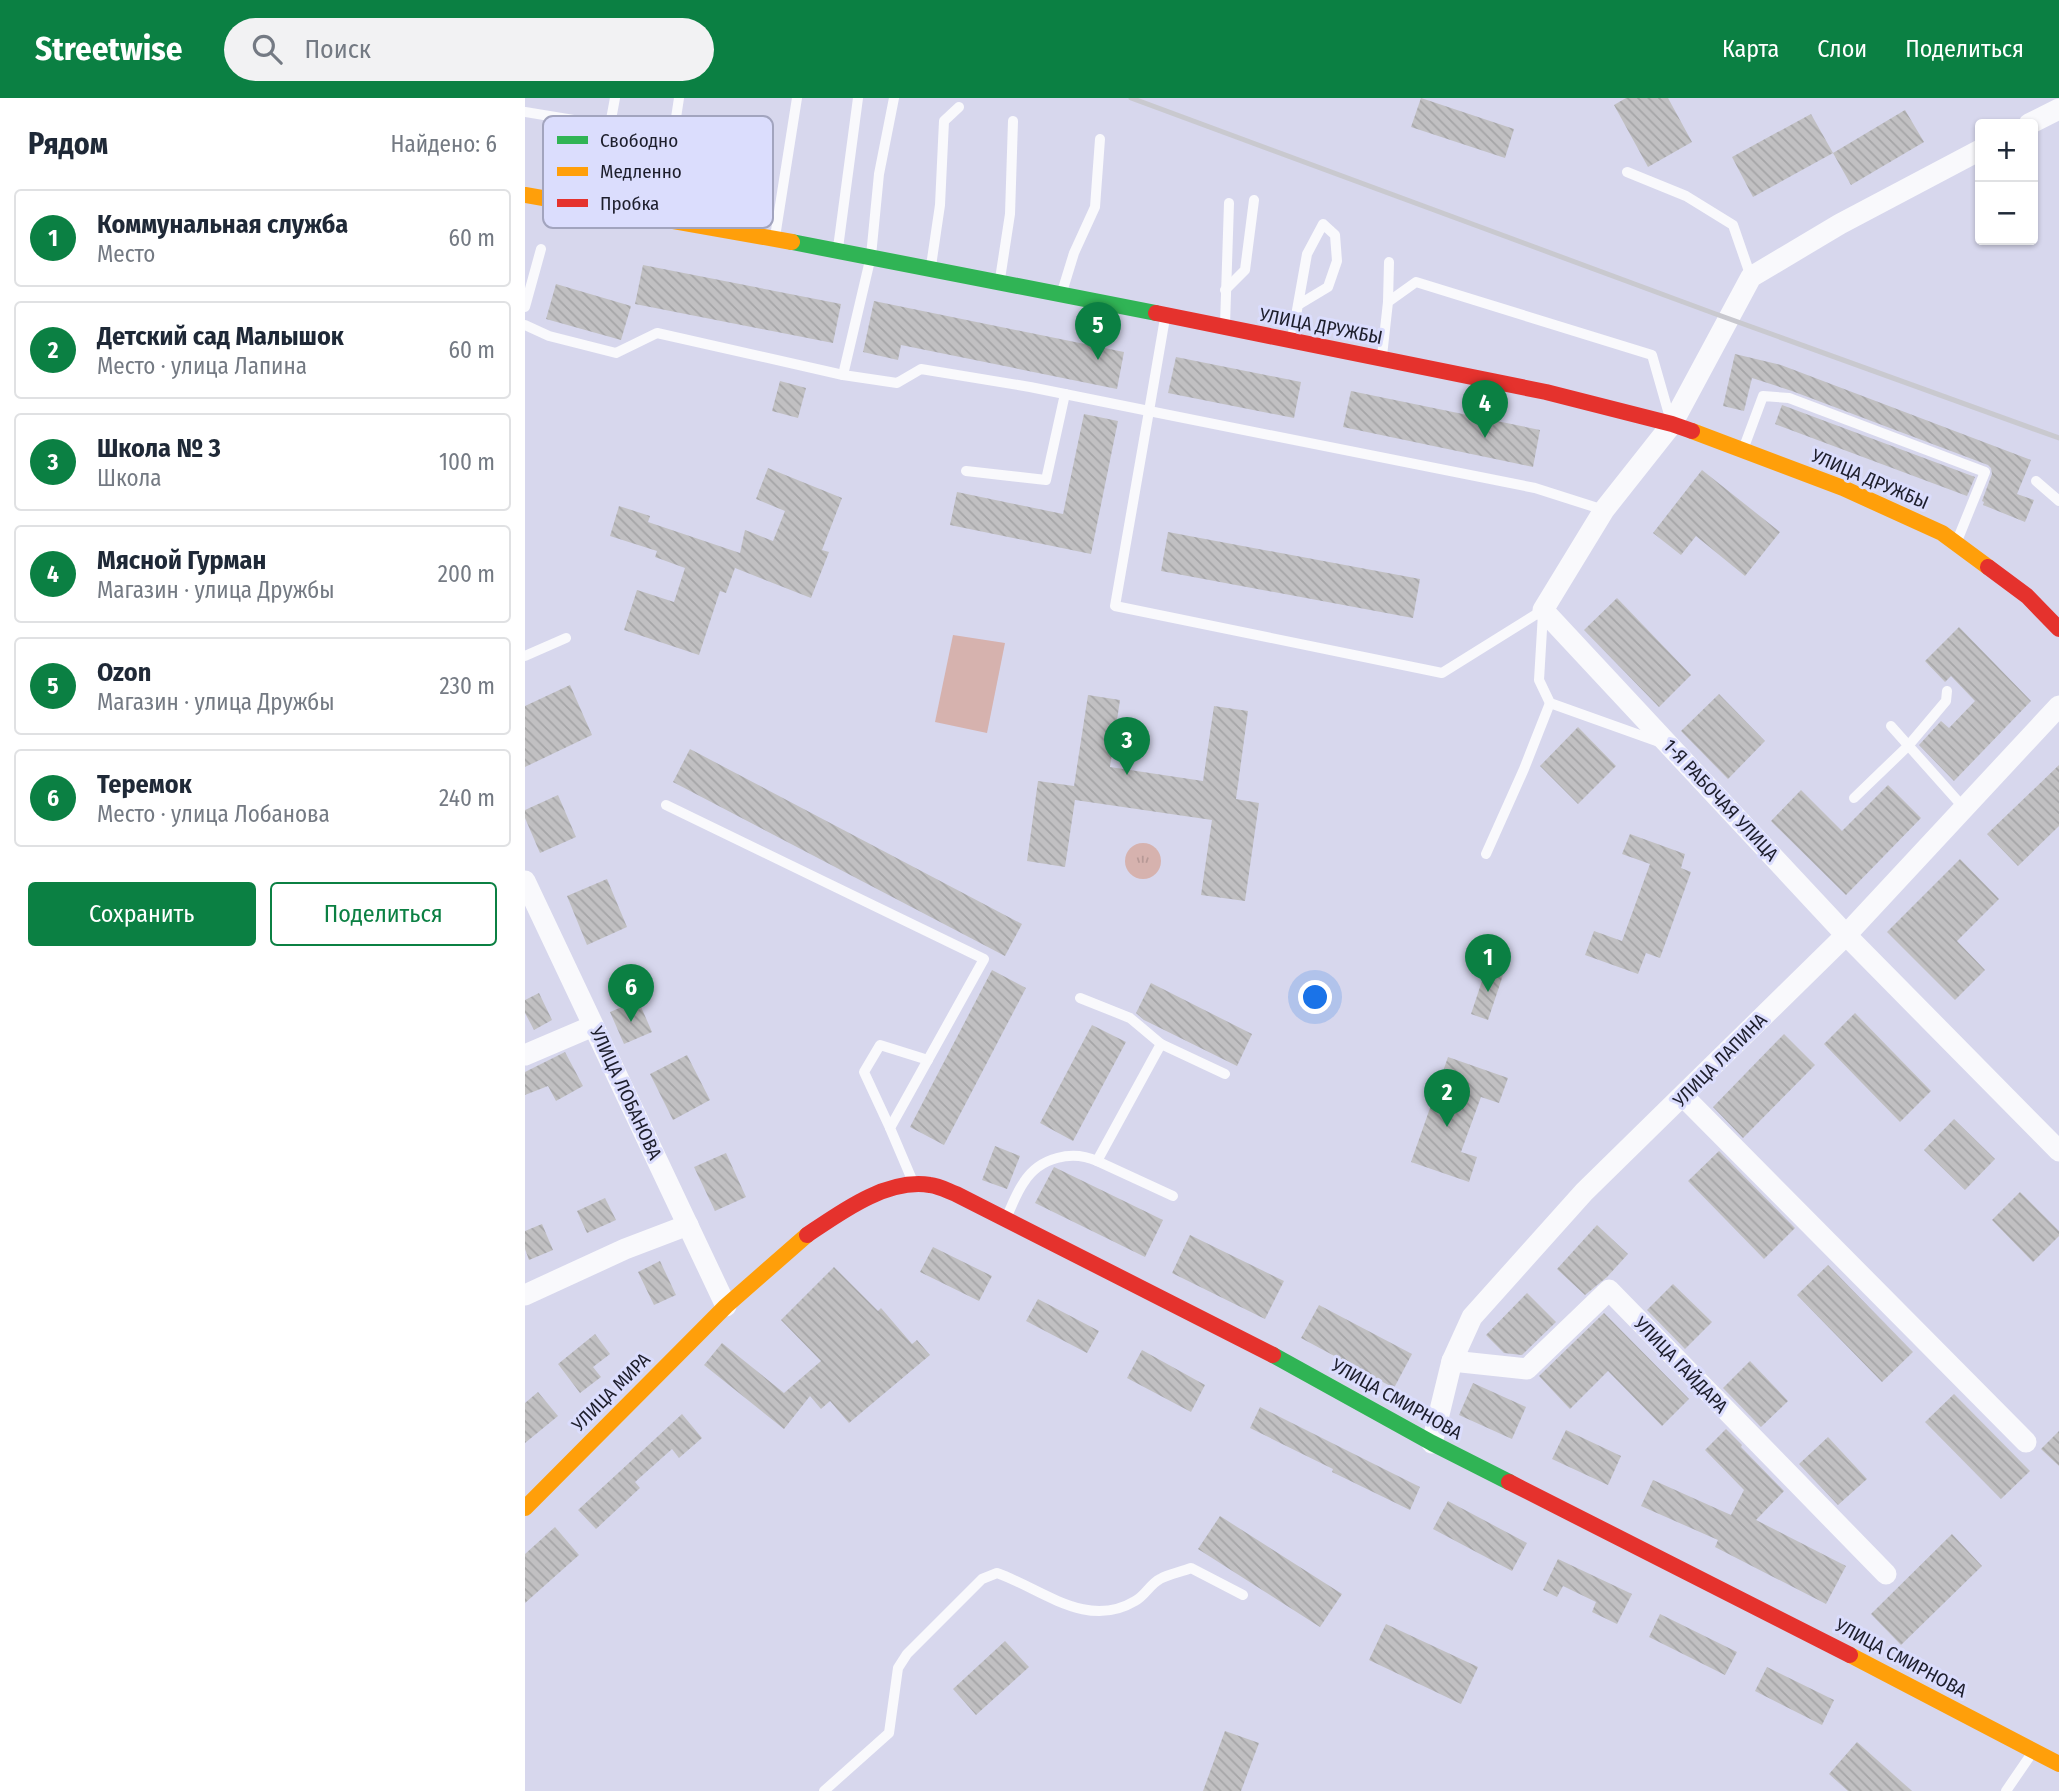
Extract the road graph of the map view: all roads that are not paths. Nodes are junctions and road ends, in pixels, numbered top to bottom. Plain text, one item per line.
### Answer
1 (615, 98) edge
2 (679, 98) edge
3 (797, 98) edge
4 (858, 98) edge
5 (894, 98) edge
6 (959, 107) dead end
7 (2059, 109) edge
8 (525, 112) edge
9 (549, 116) edge
10 (612, 116) edge
11 (676, 116) edge
12 (2038, 120) edge
13 (1013, 121) dead end
14 (1100, 139) dead end
15 (1975, 153) edge
16 (1627, 172) dead end
17 (525, 195) edge
18 (543, 198) edge
19 (1254, 200) dead end
20 (1229, 203) dead end
21 (706, 228) edge
22 (774, 240) junction
23 (541, 249) dead end
24 (837, 250) junction
25 (871, 256) junction
26 (1389, 262) dead end
27 (931, 268) junction
28 (1751, 277) junction
29 (999, 282) junction
30 (1225, 290) junction
31 (1061, 295) junction
32 (1388, 302) junction
33 (525, 304) edge
34 (1298, 305) junction
35 (1166, 316) junction
36 (525, 325) edge
37 (1224, 328) junction
38 (1291, 341) junction
39 (1381, 359) junction
40 (843, 375) junction
41 (1065, 394) junction
42 (1149, 411) junction
43 (1672, 424) junction
44 (1743, 450) junction
45 (966, 471) dead end
46 (2036, 481) dead end
47 (2059, 501) edge
48 (1604, 510) junction
49 (1956, 544) junction
50 (1543, 610) junction
51 (2056, 620) edge
52 (566, 638) dead end
53 (525, 656) edge
54 (1947, 691) dead end
55 (1550, 703) junction
56 (2059, 706) edge
57 (1891, 726) dead end
58 (1908, 746) junction
59 (1672, 747) junction
60 (1854, 798) dead end
61 (666, 805) dead end
62 (1964, 808) junction
63 (1486, 854) dead end
64 (525, 881) edge
65 (1846, 935) junction
66 (1080, 998) dead end
67 (593, 1026) junction
68 (1161, 1044) junction
69 (525, 1055) edge
70 (928, 1060) junction
71 (1225, 1074) dead end
72 (1683, 1096) junction
73 (890, 1128) junction
74 (2059, 1150) edge
75 (1097, 1161) junction
76 (914, 1185) junction
77 (1173, 1196) dead end
78 (1005, 1219) junction
79 (688, 1225) junction
80 (525, 1295) edge
81 (726, 1306) junction
82 (1452, 1361) junction
83 (2026, 1442) dead end
84 (1432, 1443) junction
85 (525, 1508) edge
86 (1885, 1574) dead end
87 (1243, 1595) dead end
88 (2034, 1751) junction
89 (2059, 1764) edge
90 (824, 1791) edge
91 (2006, 1791) edge

1 - 10 lane
2 - 11 lane
3 - 22 lane
4 - 24 lane
5 - 25 lane
6 - 27 lane
7 - 12 street
8 - 9 lane
13 - 29 lane
14 - 31 lane
15 - 28 street
16 - 28 lane
17 - 18 street, УЛИЦА ДРУЖБЫ
19 - 30 lane
20 - 30 lane
21 - 22 street, УЛИЦА ДРУЖБЫ
22 - 24 street, УЛИЦА ДРУЖБЫ
23 - 33 lane
24 - 25 street, УЛИЦА ДРУЖБЫ
25 - 27 street, УЛИЦА ДРУЖБЫ
25 - 40 lane
26 - 32 lane
27 - 29 street, УЛИЦА ДРУЖБЫ
28 - 43 street
29 - 31 street, УЛИЦА ДРУЖБЫ
30 - 37 lane
31 - 35 street, УЛИЦА ДРУЖБЫ
32 - 39 lane
32 - 43 lane
34 - 34 lane
34 - 38 lane
35 - 37 street, УЛИЦА ДРУЖБЫ
35 - 42 lane
36 - 40 lane
37 - 38 street, УЛИЦА ДРУЖБЫ
38 - 39 street, УЛИЦА ДРУЖБЫ
39 - 43 street, УЛИЦА ДРУЖБЫ
40 - 41 lane
41 - 42 lane
41 - 45 lane
42 - 48 lane
42 - 50 lane
43 - 44 street, УЛИЦА ДРУЖБЫ
43 - 48 street
44 - 49 street, УЛИЦА ДРУЖБЫ
44 - 49 lane
46 - 47 lane
48 - 50 street
49 - 51 street, УЛИЦА ДРУЖБЫ
50 - 55 lane
50 - 59 street, 1-Я РАБОЧАЯ УЛИЦА
52 - 53 lane
54 - 58 lane
55 - 59 lane
55 - 63 lane
56 - 62 street, УЛИЦА ЛАПИНА
57 - 58 lane
58 - 60 lane
58 - 62 lane
59 - 65 street, 1-Я РАБОЧАЯ УЛИЦА
61 - 70 lane
62 - 65 street, УЛИЦА ЛАПИНА
64 - 67 street, УЛИЦА ЛОБАНОВА
65 - 72 street, УЛИЦА ЛАПИНА
65 - 74 street, 1-Я РАБОЧАЯ УЛИЦА
66 - 68 lane
67 - 69 street
67 - 79 street, УЛИЦА ЛОБАНОВА
68 - 71 lane
68 - 75 lane
70 - 73 lane
70 - 73 lane
72 - 82 street, УЛИЦА ЛАПИНА
72 - 83 street
73 - 76 lane
75 - 77 lane
75 - 78 lane
76 - 78 street, УЛИЦА СМИРНОВА
76 - 81 street, УЛИЦА СМИРНОВА
78 - 84 street, УЛИЦА СМИРНОВА
79 - 80 street
79 - 81 street, УЛИЦА ЛОБАНОВА
81 - 85 street, УЛИЦА МИРА
82 - 84 street, УЛИЦА ЛАПИНА
82 - 86 street, УЛИЦА ГАЙДАРА
84 - 88 street, УЛИЦА СМИРНОВА
87 - 90 lane
88 - 89 street, УЛИЦА СМИРНОВА
88 - 91 lane

